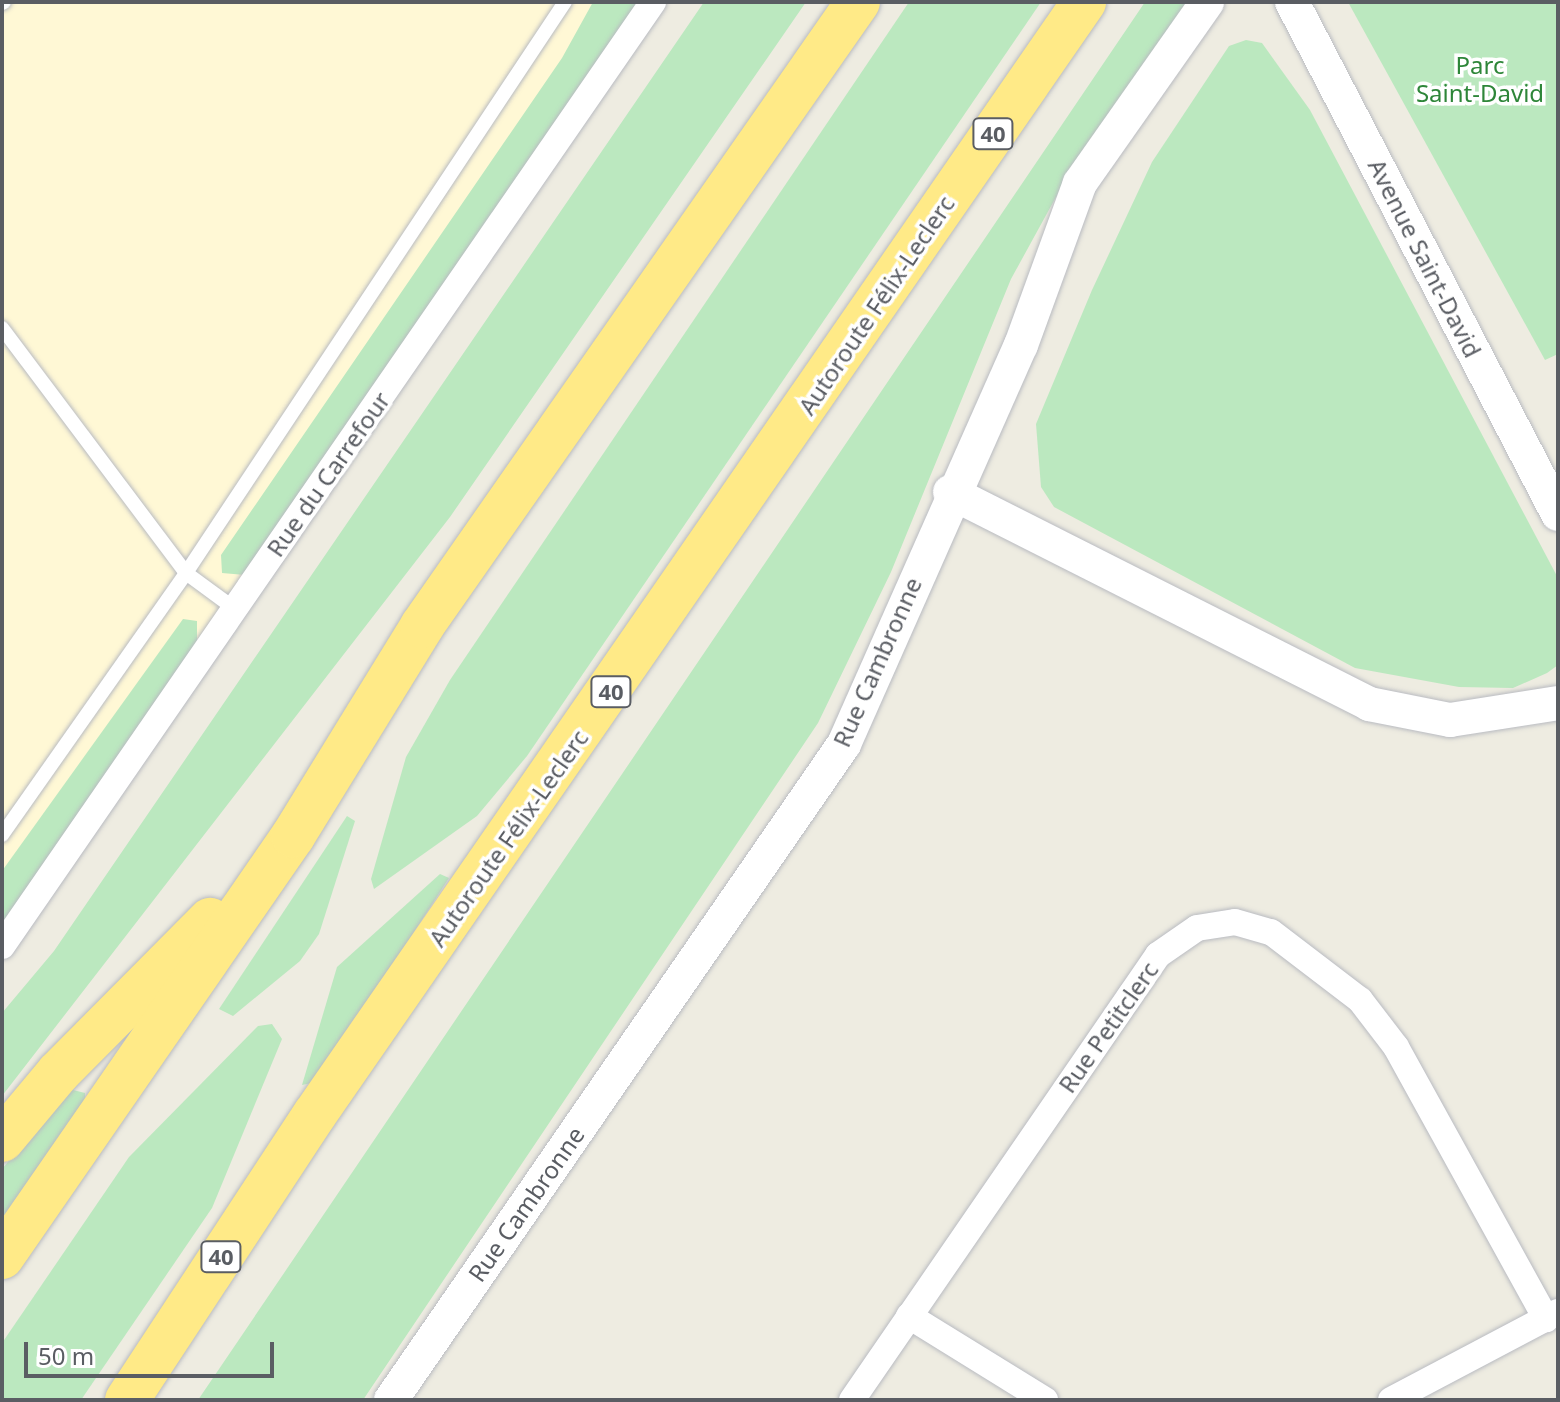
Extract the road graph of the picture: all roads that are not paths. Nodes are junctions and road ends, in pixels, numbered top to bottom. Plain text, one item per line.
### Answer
1 (565, 2) edge
2 (653, 2) edge
3 (858, 2) edge
4 (1084, 2) edge
5 (1207, 2) edge
6 (1298, 13) edge
7 (2, 328) edge
8 (950, 492) junction
9 (1558, 514) edge
10 (186, 573) junction
11 (235, 609) junction
12 (1558, 703) edge
13 (2, 835) edge
14 (293, 836) junction
15 (2, 946) edge
16 (2, 1140) edge
17 (2, 1257) edge
18 (909, 1316) junction
19 (1552, 1316) edge
20 (127, 1400) edge
21 (391, 1400) edge
22 (852, 1400) edge
23 (1045, 1400) edge
24 (1391, 1400) edge

1 - 10 lane
2 - 11 street, Rue du Carrefour
3 - 14 highway
4 - 20 highway, Autoroute Félix-Leclerc / 40
5 - 8 street, Rue Cambronne
6 - 9 street, Avenue Saint-David
7 - 10 lane
8 - 12 street
8 - 21 street, Rue Cambronne
10 - 11 lane
10 - 13 lane
11 - 15 street, Rue du Carrefour
14 - 16 highway
14 - 17 highway
18 - 19 street, Rue Petitclerc
18 - 22 street, Rue Petitclerc
18 - 23 street
19 - 24 street

